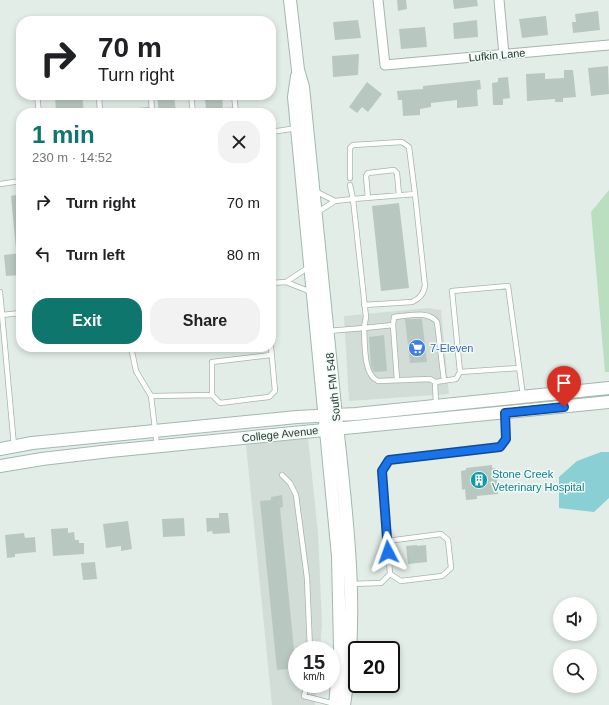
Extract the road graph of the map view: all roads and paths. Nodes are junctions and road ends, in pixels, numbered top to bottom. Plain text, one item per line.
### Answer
1 (290, 0) edge
2 (378, 0) edge
3 (499, 0) edge
4 (609, 45) edge
5 (504, 55) junction
6 (302, 127) junction
7 (276, 131) edge
8 (350, 178) dead end
9 (16, 182) edge
10 (0, 184) edge
11 (350, 185) dead end
12 (313, 191) junction
13 (415, 194) junction
14 (399, 195) junction
15 (368, 198) junction
16 (353, 200) junction
17 (335, 201) junction
18 (316, 213) junction
19 (310, 266) junction
20 (286, 282) junction
21 (276, 283) edge
22 (0, 292) edge
23 (313, 292) junction
24 (364, 306) junction
25 (16, 313) edge
26 (2, 315) junction
27 (393, 325) junction
28 (364, 328) junction
29 (322, 331) junction
30 (132, 352) edge
31 (271, 352) edge
32 (271, 355) junction
33 (519, 368) junction
34 (460, 372) junction
35 (397, 380) junction
36 (444, 381) junction
37 (435, 382) junction
38 (609, 388) edge
39 (212, 395) junction
40 (151, 396) junction
41 (523, 396) junction
42 (609, 402) edge
43 (436, 405) junction
44 (505, 413) junction
45 (330, 415) junction
46 (332, 429) junction
47 (155, 430) junction
48 (14, 446) junction
49 (157, 446) junction
50 (0, 449) edge
51 (0, 466) edge
52 (282, 475) dead end
53 (387, 541) junction
54 (390, 574) junction
55 (351, 584) junction
56 (310, 641) edge
57 (305, 693) edge
58 (338, 705) edge

1 - 6 main road, South FM 548
2 - 5 street, Lufkin Lane
3 - 5 street
4 - 5 street, Lufkin Lane
6 - 7 lane
6 - 12 main road, South FM 548
6 - 19 main road, South FM 548
8 - 13 lane
9 - 10 lane
11 - 16 lane
12 - 17 lane
12 - 18 main road, South FM 548
13 - 14 lane
13 - 24 lane
14 - 15 lane
14 - 15 lane
15 - 16 lane
16 - 17 lane
16 - 24 lane
17 - 18 lane
18 - 29 main road, South FM 548
19 - 20 lane
19 - 23 main road, South FM 548
20 - 21 lane
20 - 23 lane
22 - 26 lane
23 - 29 main road, South FM 548
24 - 28 lane
25 - 26 lane
26 - 48 lane
27 - 28 lane
27 - 35 lane
27 - 36 lane
28 - 29 lane
28 - 35 lane
29 - 45 main road, South FM 548
30 - 40 lane
31 - 32 lane
32 - 39 lane
32 - 39 lane
33 - 34 lane
33 - 34 lane
33 - 41 lane
34 - 36 lane
35 - 37 lane
36 - 37 lane
37 - 43 lane
38 - 41 main road, College Avenue
39 - 40 lane
40 - 47 lane
41 - 43 main road, College Avenue
42 - 44 main road, College Avenue
43 - 45 main road, College Avenue
44 - 46 main road, College Avenue
44 - 53 lane
45 - 46 main road, South FM 548
45 - 47 main road, College Avenue
46 - 49 main road, College Avenue
46 - 55 main road, South FM 548
46 - 58 main road, South FM 548
47 - 48 main road, College Avenue
47 - 49 lane
48 - 50 main road, College Avenue
49 - 51 main road, College Avenue
52 - 56 lane
53 - 54 lane
53 - 54 lane
54 - 55 lane
55 - 58 main road, South FM 548
57 - 58 lane

